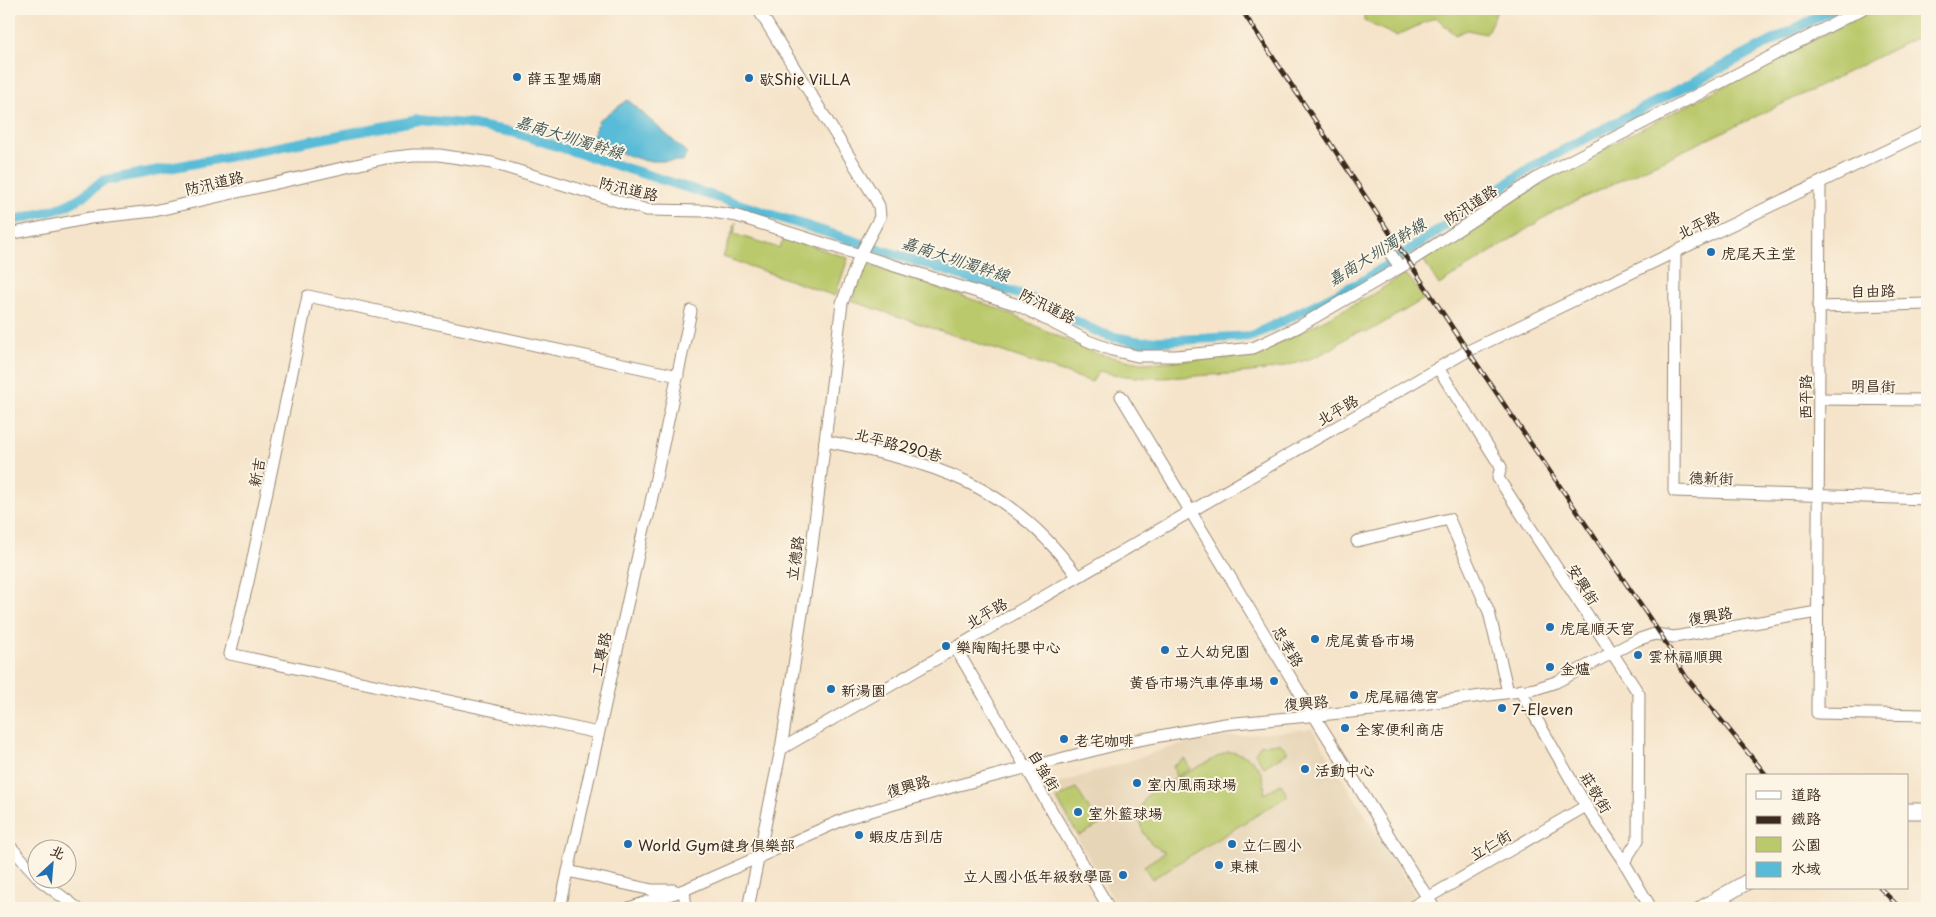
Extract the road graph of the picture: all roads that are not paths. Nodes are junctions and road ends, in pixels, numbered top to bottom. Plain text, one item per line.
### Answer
1 (758, 9) edge
2 (1862, 9) edge
3 (1927, 131) edge
4 (1820, 183) junction
5 (9, 234) edge
6 (1388, 249) dead end
7 (1675, 252) junction
8 (861, 254) junction
9 (1400, 267) junction
10 (1927, 304) edge
11 (1818, 306) junction
12 (691, 311) dead end
13 (1438, 368) junction
14 (678, 376) junction
15 (1121, 396) dead end
16 (1819, 399) junction
17 (1927, 400) edge
18 (825, 441) junction
19 (1819, 495) junction
20 (1927, 499) edge
21 (1191, 511) junction
22 (1357, 540) dead end
23 (1077, 576) junction
24 (1817, 612) junction
25 (955, 647) junction
26 (1611, 653) junction
27 (1520, 690) junction
28 (1508, 692) junction
29 (1927, 715) edge
30 (1314, 716) junction
31 (598, 733) junction
32 (780, 748) junction
33 (1026, 768) junction
34 (1586, 806) junction
35 (1908, 811) edge
36 (1927, 811) edge
37 (9, 845) edge
38 (759, 856) junction
39 (1624, 862) junction
40 (28, 866) edge
41 (568, 871) junction
42 (1746, 883) edge
43 (53, 890) edge
44 (684, 890) junction
45 (1427, 898) junction
46 (77, 908) edge
47 (560, 908) edge
48 (629, 908) edge
49 (686, 908) edge
50 (748, 908) edge
51 (1109, 908) edge
52 (1410, 908) edge
53 (1434, 908) edge
54 (1651, 908) edge
55 (1702, 908) edge

1 - 8 street, 立德路
2 - 9 street, 防汛道路
3 - 4 street, 北平路
4 - 7 street, 北平路
4 - 11 street, 西平路
5 - 8 street, 防汛道路
6 - 9 street
7 - 13 street, 北平路
7 - 19 street, 德新街
8 - 9 street, 防汛道路
8 - 18 street, 立德路
10 - 11 street, 自由路
11 - 16 street, 西平路
12 - 14 street, 工專路
13 - 21 street, 北平路
13 - 26 street, 安興街
14 - 31 street, 工專路
14 - 31 street, 新吉
15 - 21 street, 忠孝路
16 - 17 street, 明昌街
16 - 19 street, 西平路
18 - 23 street, 北平路290巷
18 - 32 street, 立德路
19 - 20 street, 德新街
19 - 24 street, 西平路
21 - 23 street, 北平路
21 - 30 street, 忠孝路
22 - 28 street
23 - 25 street, 北平路
24 - 26 street, 復興路
24 - 29 street
25 - 32 street, 北平路
25 - 33 street, 自強街
26 - 27 street, 復興路
26 - 39 street, 安興街
27 - 28 street, 復興路
27 - 34 street, 莊敬街
28 - 30 street, 復興路
30 - 33 street, 復興路
30 - 45 street, 忠孝路
31 - 41 street, 工專路
32 - 38 street, 立德路
33 - 38 street, 復興路
33 - 51 street, 自強街
34 - 39 street, 莊敬街
34 - 45 street, 立仁街
35 - 36 main road
37 - 40 street
38 - 44 street, 復興路
38 - 50 street, 立德路
39 - 54 street, 莊敬街
41 - 44 street
41 - 47 street, 工專路
42 - 55 main road
43 - 46 street
44 - 48 street, 復興路
44 - 49 street
45 - 52 street, 立仁街
45 - 53 street, 忠孝路

